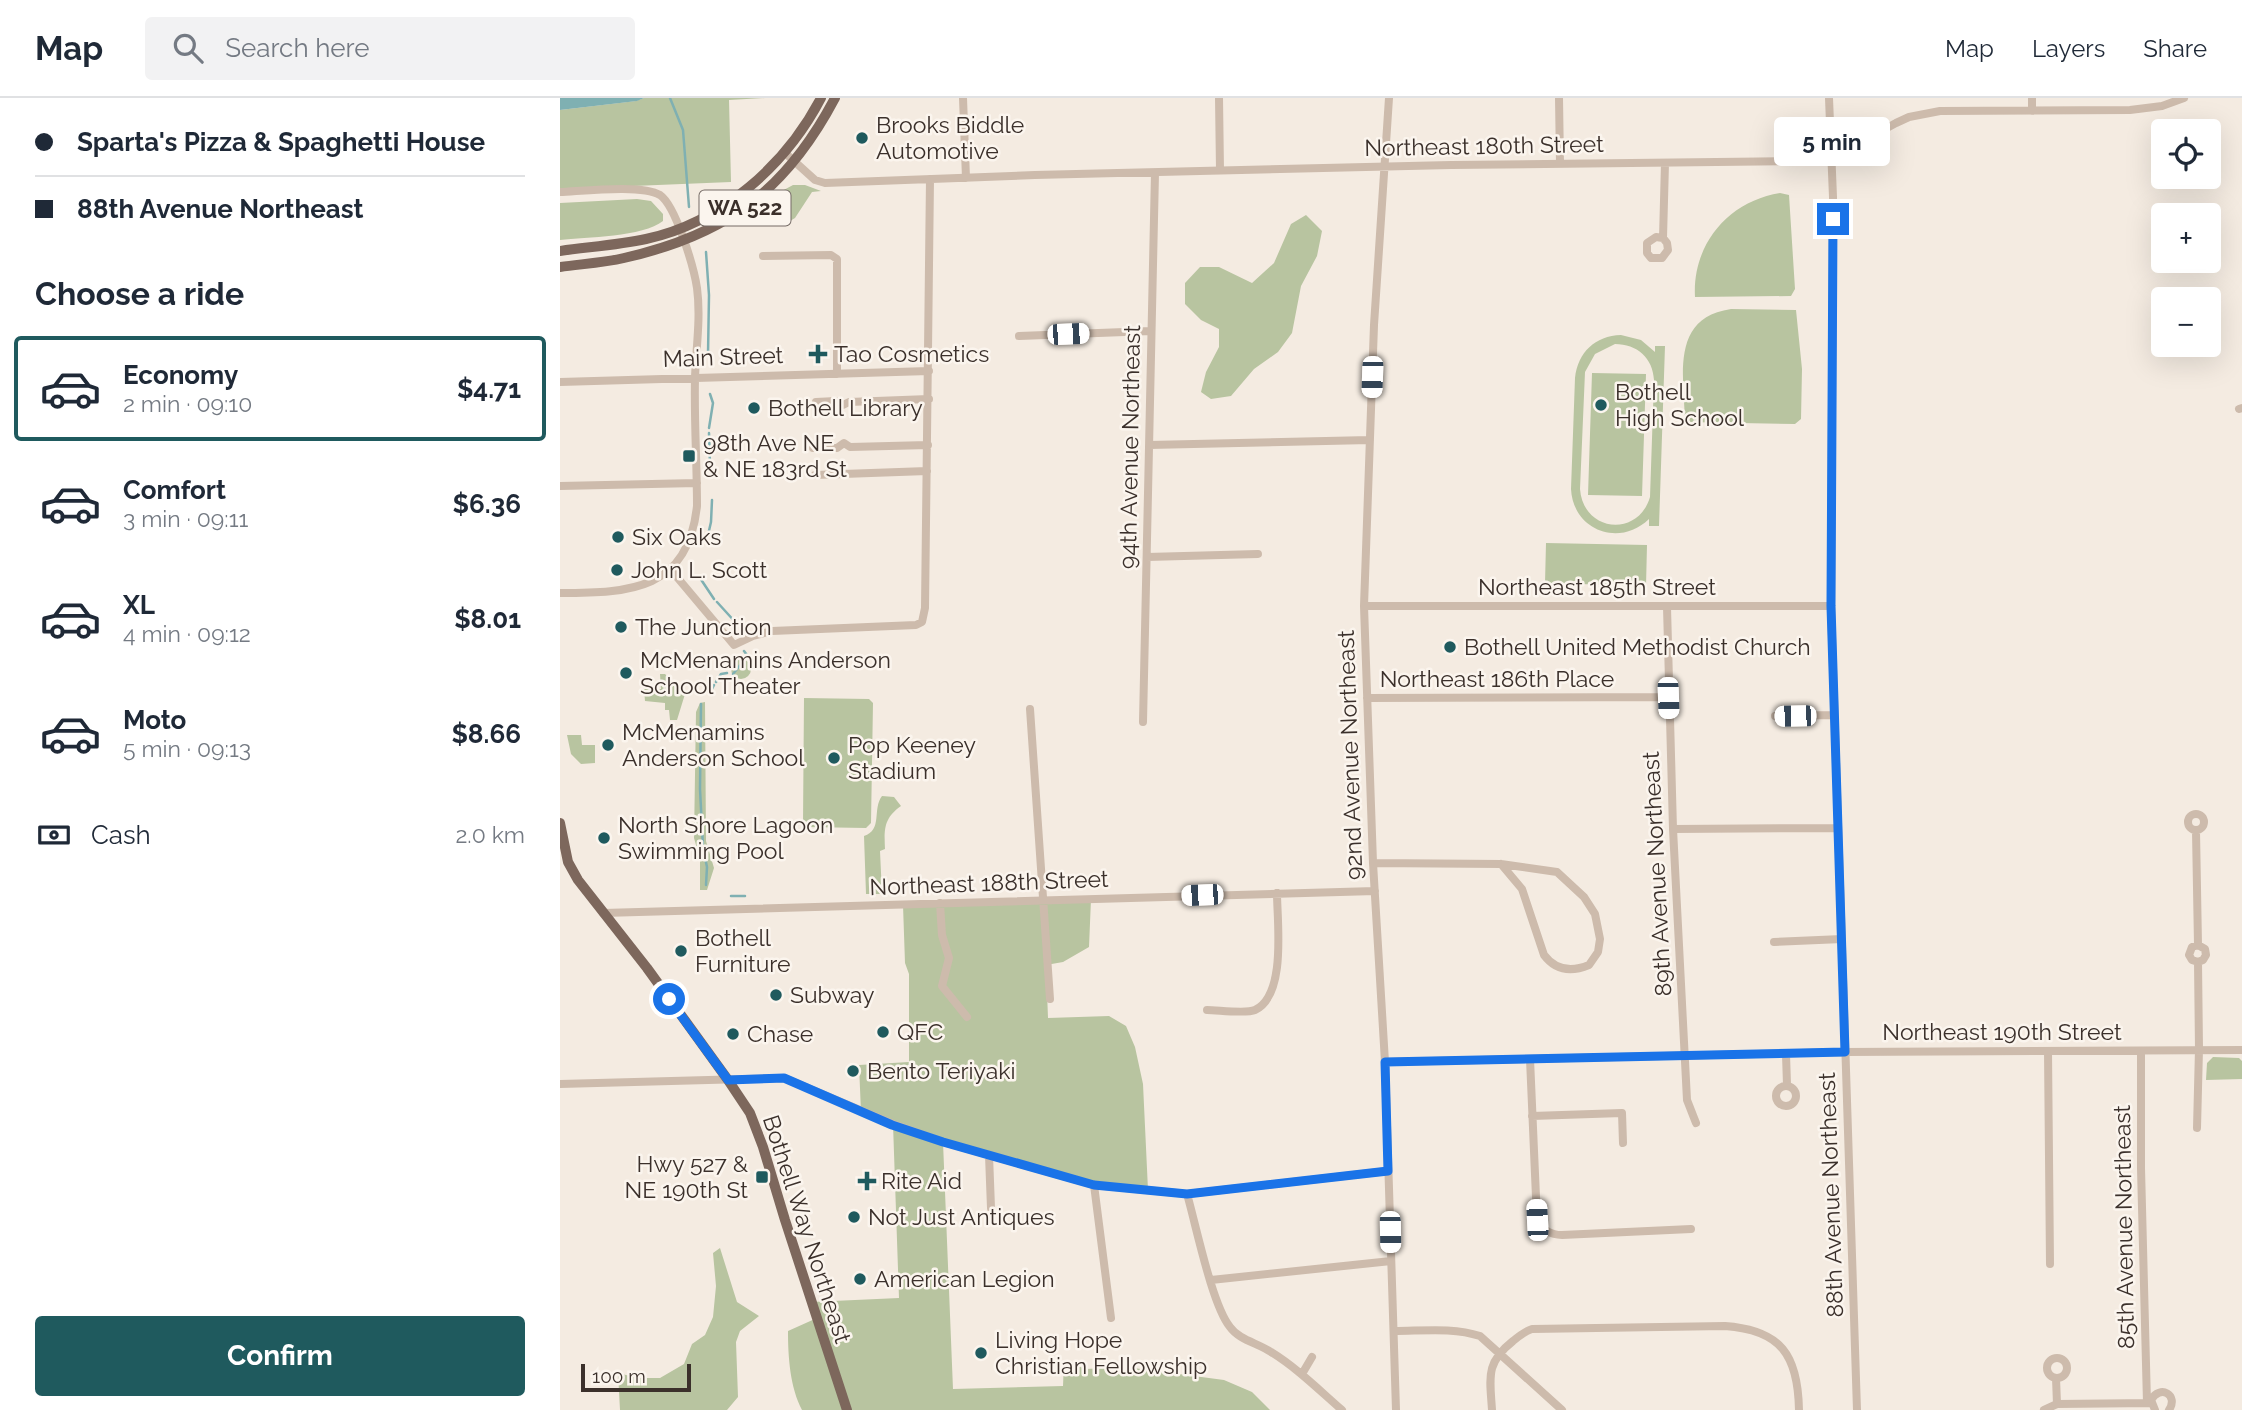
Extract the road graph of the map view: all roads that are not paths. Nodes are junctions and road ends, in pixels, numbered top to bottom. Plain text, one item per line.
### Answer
1 (821, 98) edge
2 (835, 98) edge
3 (963, 98) edge
4 (1219, 98) edge
5 (1389, 98) edge
6 (1559, 98) edge
7 (1829, 98) edge
8 (2032, 98) edge
9 (2183, 98) edge
10 (2032, 111) junction
11 (784, 152) junction
12 (1830, 159) junction
13 (795, 161) junction
14 (1560, 163) junction
15 (1665, 163) junction
16 (1384, 167) junction
17 (1220, 170) junction
18 (1154, 173) junction
19 (930, 178) junction
20 (966, 178) junction
21 (560, 192) edge
22 (679, 229) junction
23 (1663, 238) dead end
24 (684, 242) junction
25 (560, 251) edge
26 (763, 256) dead end
27 (560, 267) edge
28 (1151, 331) junction
29 (1019, 336) dead end
30 (929, 371) junction
31 (837, 374) junction
32 (695, 377) junction
33 (560, 382) edge
34 (929, 399) junction
35 (816, 402) dead end
36 (1370, 440) junction
37 (928, 445) junction
38 (1149, 445) junction
39 (813, 449) dead end
40 (927, 471) junction
41 (815, 475) dead end
42 (697, 482) junction
43 (560, 486) edge
44 (1258, 554) dead end
45 (1147, 557) junction
46 (671, 570) junction
47 (560, 591) edge
48 (1364, 606) junction
49 (1831, 606) junction
50 (1667, 607) junction
51 (1367, 698) junction
52 (1668, 698) junction
53 (1030, 709) dead end
54 (1835, 715) junction
55 (1775, 716) dead end
56 (1143, 722) dead end
57 (560, 823) edge
58 (1838, 828) junction
59 (1674, 830) junction
60 (2196, 831) dead end
61 (1373, 863) junction
62 (1501, 864) junction
63 (1375, 891) junction
64 (1277, 893) junction
65 (1044, 900) junction
66 (940, 903) junction
67 (604, 913) junction
68 (1842, 939) junction
69 (1774, 942) dead end
70 (1050, 999) dead end
71 (1207, 1010) dead end
72 (967, 1017) dead end
73 (2199, 1049) junction
74 (2242, 1050) edge
75 (2048, 1051) junction
76 (2141, 1051) junction
77 (1845, 1052) junction
78 (1786, 1054) junction
79 (1685, 1055) junction
80 (1530, 1059) junction
81 (1385, 1062) junction
82 (728, 1080) junction
83 (560, 1084) edge
84 (1787, 1085) dead end
85 (1532, 1116) junction
86 (1696, 1123) dead end
87 (2197, 1128) dead end
88 (1623, 1143) dead end
89 (989, 1155) junction
90 (1388, 1171) junction
91 (1094, 1185) junction
92 (1187, 1194) junction
93 (991, 1208) dead end
94 (1691, 1229) dead end
95 (1391, 1261) junction
96 (2050, 1264) dead end
97 (1211, 1280) junction
98 (1111, 1318) dead end
99 (1394, 1331) junction
100 (1499, 1352) junction
101 (1312, 1357) dead end
102 (1302, 1374) junction
103 (2056, 1378) dead end
104 (2057, 1405) junction
105 (2151, 1406) edge
106 (847, 1410) edge
107 (1342, 1410) edge
108 (1396, 1410) edge
109 (1492, 1410) edge
110 (1562, 1410) edge
111 (1799, 1410) edge
112 (1857, 1410) edge
113 (2044, 1410) edge
114 (2169, 1410) edge

1 - 11 main road, WA 522
2 - 13 main road, WA 522
3 - 20 street
4 - 17 street
5 - 16 street, 92nd Avenue Northeast
6 - 14 street
7 - 12 street, 88th Avenue Northeast
8 - 10 street
9 - 10 street, Northeast 180th Street
10 - 12 street, Northeast 180th Street
11 - 13 street, Northeast 180th Street
11 - 22 main road, WA 522
12 - 15 street, Northeast 180th Street
12 - 49 street, 88th Avenue Northeast
13 - 19 street, Northeast 180th Street
13 - 24 main road, WA 522
14 - 15 street, Northeast 180th Street
14 - 16 street, Northeast 180th Street
15 - 23 street
16 - 17 street, Northeast 180th Street
16 - 36 street, 92nd Avenue Northeast
17 - 18 street, Northeast 180th Street
18 - 20 street, Northeast 180th Street
18 - 28 street, 94th Avenue Northeast
19 - 20 street, Northeast 180th Street
19 - 30 street
21 - 22 street
22 - 24 street
22 - 25 main road, WA 522
24 - 27 main road, WA 522
24 - 32 street
26 - 31 street
28 - 29 street
28 - 38 street, 94th Avenue Northeast
30 - 31 street, Main Street
30 - 34 street
31 - 32 street, Main Street
32 - 33 street, Main Street
32 - 42 street
34 - 35 street
34 - 37 street
36 - 38 street
36 - 48 street, 92nd Avenue Northeast
37 - 39 street
37 - 40 street
38 - 45 street, 94th Avenue Northeast
40 - 41 street
40 - 46 street
42 - 43 street
42 - 46 street
44 - 45 street
45 - 56 street, 94th Avenue Northeast
46 - 47 street
48 - 50 street, Northeast 185th Street
48 - 51 street, 92nd Avenue Northeast
49 - 50 street, Northeast 185th Street
49 - 54 street, 88th Avenue Northeast
50 - 52 street, 89th Avenue Northeast
51 - 52 street, Northeast 186th Place
51 - 61 street, 92nd Avenue Northeast
52 - 59 street, 89th Avenue Northeast
53 - 65 street
54 - 55 street
54 - 58 street, 88th Avenue Northeast
57 - 67 main road, Bothell Way Northeast
58 - 59 street
58 - 68 street, 88th Avenue Northeast
59 - 79 street, 89th Avenue Northeast
60 - 73 street
61 - 62 street
61 - 63 street, 92nd Avenue Northeast
62 - 62 street
63 - 64 street, Northeast 188th Street
63 - 81 street, 92nd Avenue Northeast
64 - 65 street, Northeast 188th Street
64 - 71 street
65 - 66 street, Northeast 188th Street
65 - 70 street
66 - 67 street, Northeast 188th Street
66 - 72 street
67 - 82 main road, Bothell Way Northeast
68 - 69 street
68 - 77 street, 88th Avenue Northeast
73 - 74 street, Northeast 190th Street
73 - 76 street, Northeast 190th Street
73 - 87 street
75 - 76 street, Northeast 190th Street
75 - 77 street, Northeast 190th Street
75 - 96 street
76 - 105 street, 85th Avenue Northeast
77 - 78 street, Northeast 190th Street
77 - 112 street, 88th Avenue Northeast
78 - 79 street, Northeast 190th Street
78 - 84 street
79 - 80 street, Northeast 190th Street
79 - 86 street, 89th Avenue Northeast
80 - 81 street, Northeast 190th Street
80 - 85 street
81 - 90 street, 92nd Avenue Northeast
82 - 83 street
82 - 89 street
82 - 106 main road, Bothell Way Northeast
85 - 88 street
85 - 94 street
89 - 91 street
89 - 93 street
90 - 92 street
90 - 95 street, 92nd Avenue Northeast
91 - 92 street
91 - 98 street
92 - 97 street
95 - 97 street
95 - 99 street, 92nd Avenue Northeast
97 - 102 street
99 - 100 street
99 - 108 street, 92nd Avenue Northeast
100 - 109 street
100 - 110 street
100 - 111 street
101 - 102 street
102 - 107 street
103 - 104 street
104 - 105 street
104 - 113 street
105 - 114 street

